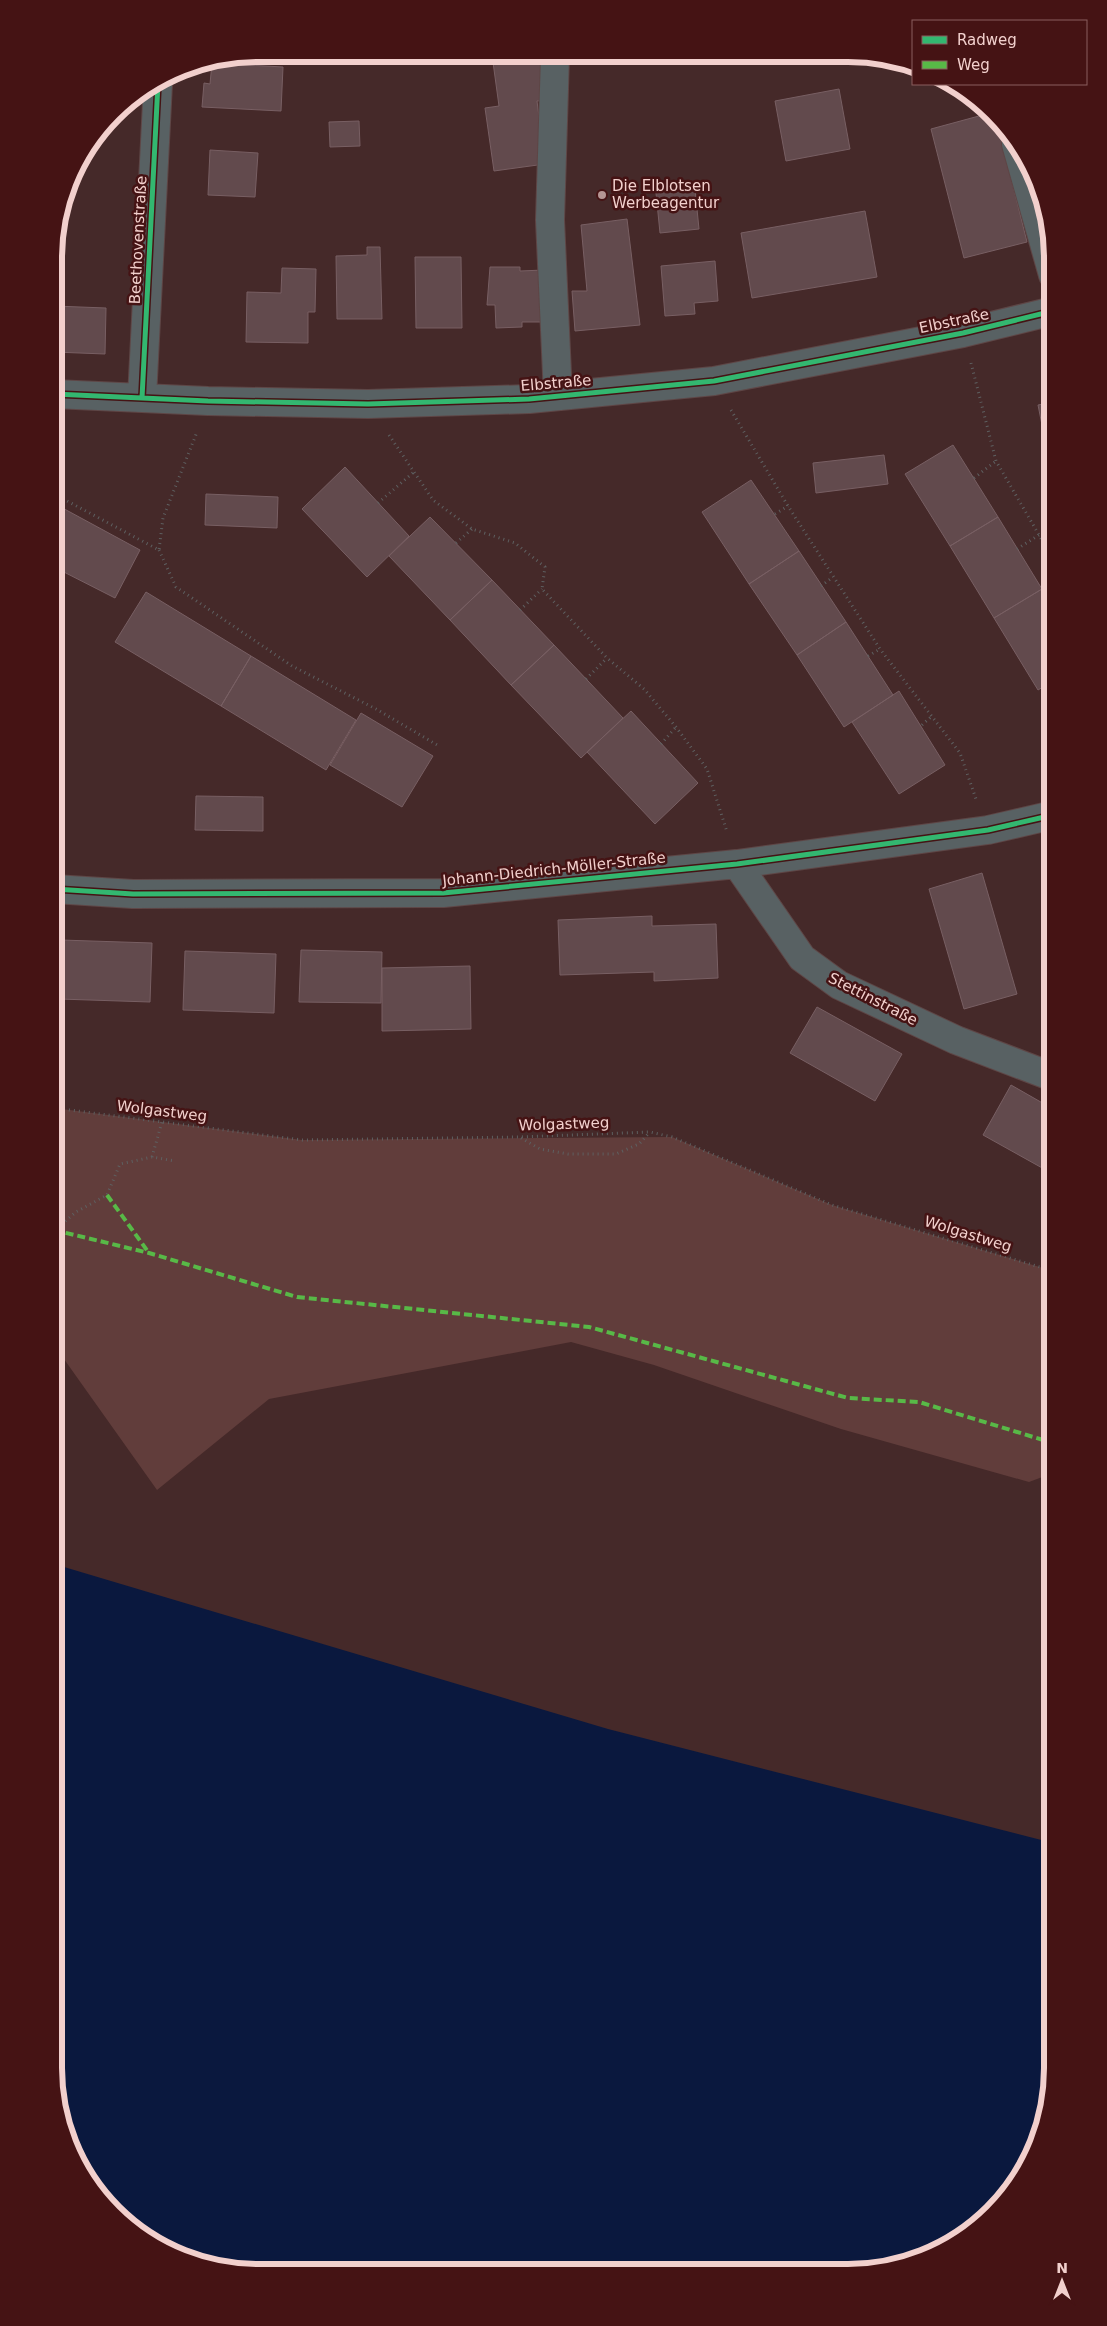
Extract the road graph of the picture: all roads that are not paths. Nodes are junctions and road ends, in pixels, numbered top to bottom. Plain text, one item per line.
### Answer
1 (555, 62) edge
2 (158, 91) edge
3 (1024, 172) edge
4 (1044, 241) edge
5 (1044, 313) edge
6 (62, 394) edge
7 (558, 396) junction
8 (142, 398) junction
9 (1044, 818) edge
10 (738, 864) junction
11 (62, 890) edge
12 (1044, 1074) edge

1 - 7 street
2 - 8 street, Beethovenstraße
3 - 4 street
5 - 7 street, Elbstraße
6 - 8 street, Elbstraße
7 - 8 street, Elbstraße
9 - 10 street, Johann-Diedrich-Möller-Straße
10 - 11 street, Johann-Diedrich-Möller-Straße
10 - 12 street, Stettinstraße

